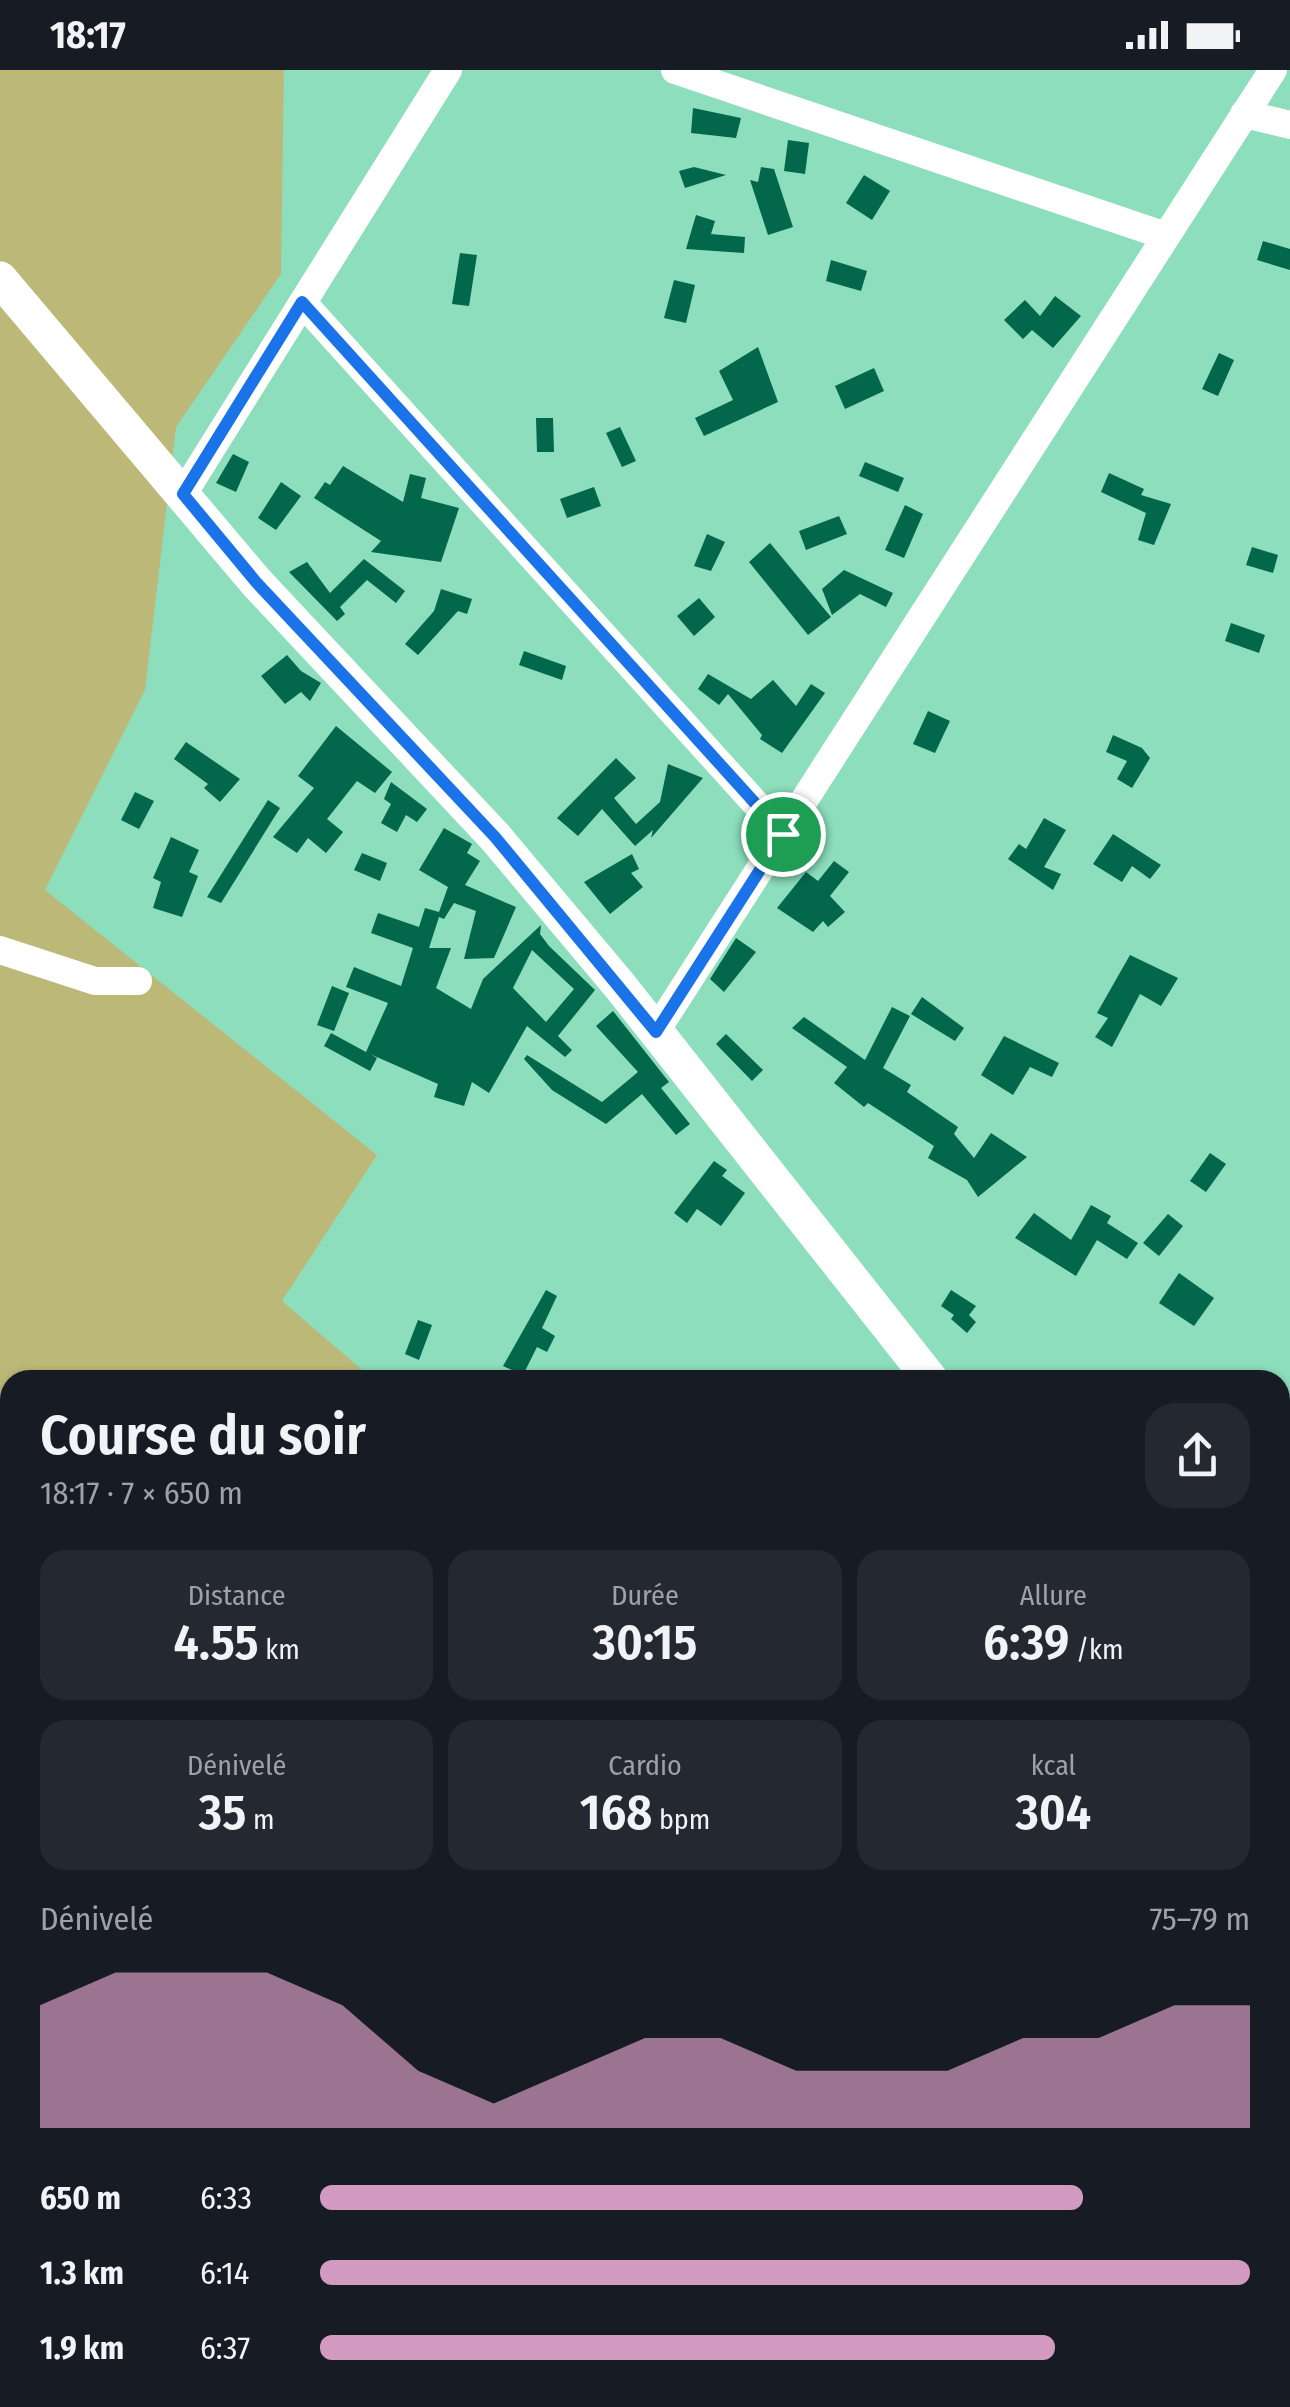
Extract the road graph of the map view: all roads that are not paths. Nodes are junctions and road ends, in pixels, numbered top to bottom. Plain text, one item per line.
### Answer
1 (448, 70) edge
2 (675, 70) edge
3 (1273, 70) edge
4 (1244, 114) junction
5 (1290, 125) edge
6 (1166, 236) junction
7 (0, 279) edge
8 (302, 302) junction
9 (183, 494) junction
10 (783, 834) junction
11 (0, 950) edge
12 (138, 981) dead end
13 (656, 1032) junction
14 (922, 1370) edge

1 - 8 street
2 - 6 street
3 - 4 street
4 - 5 street
4 - 6 street
6 - 10 street
7 - 9 main road
8 - 9 street
8 - 10 street
9 - 13 main road
10 - 13 street
11 - 12 street
13 - 14 main road

